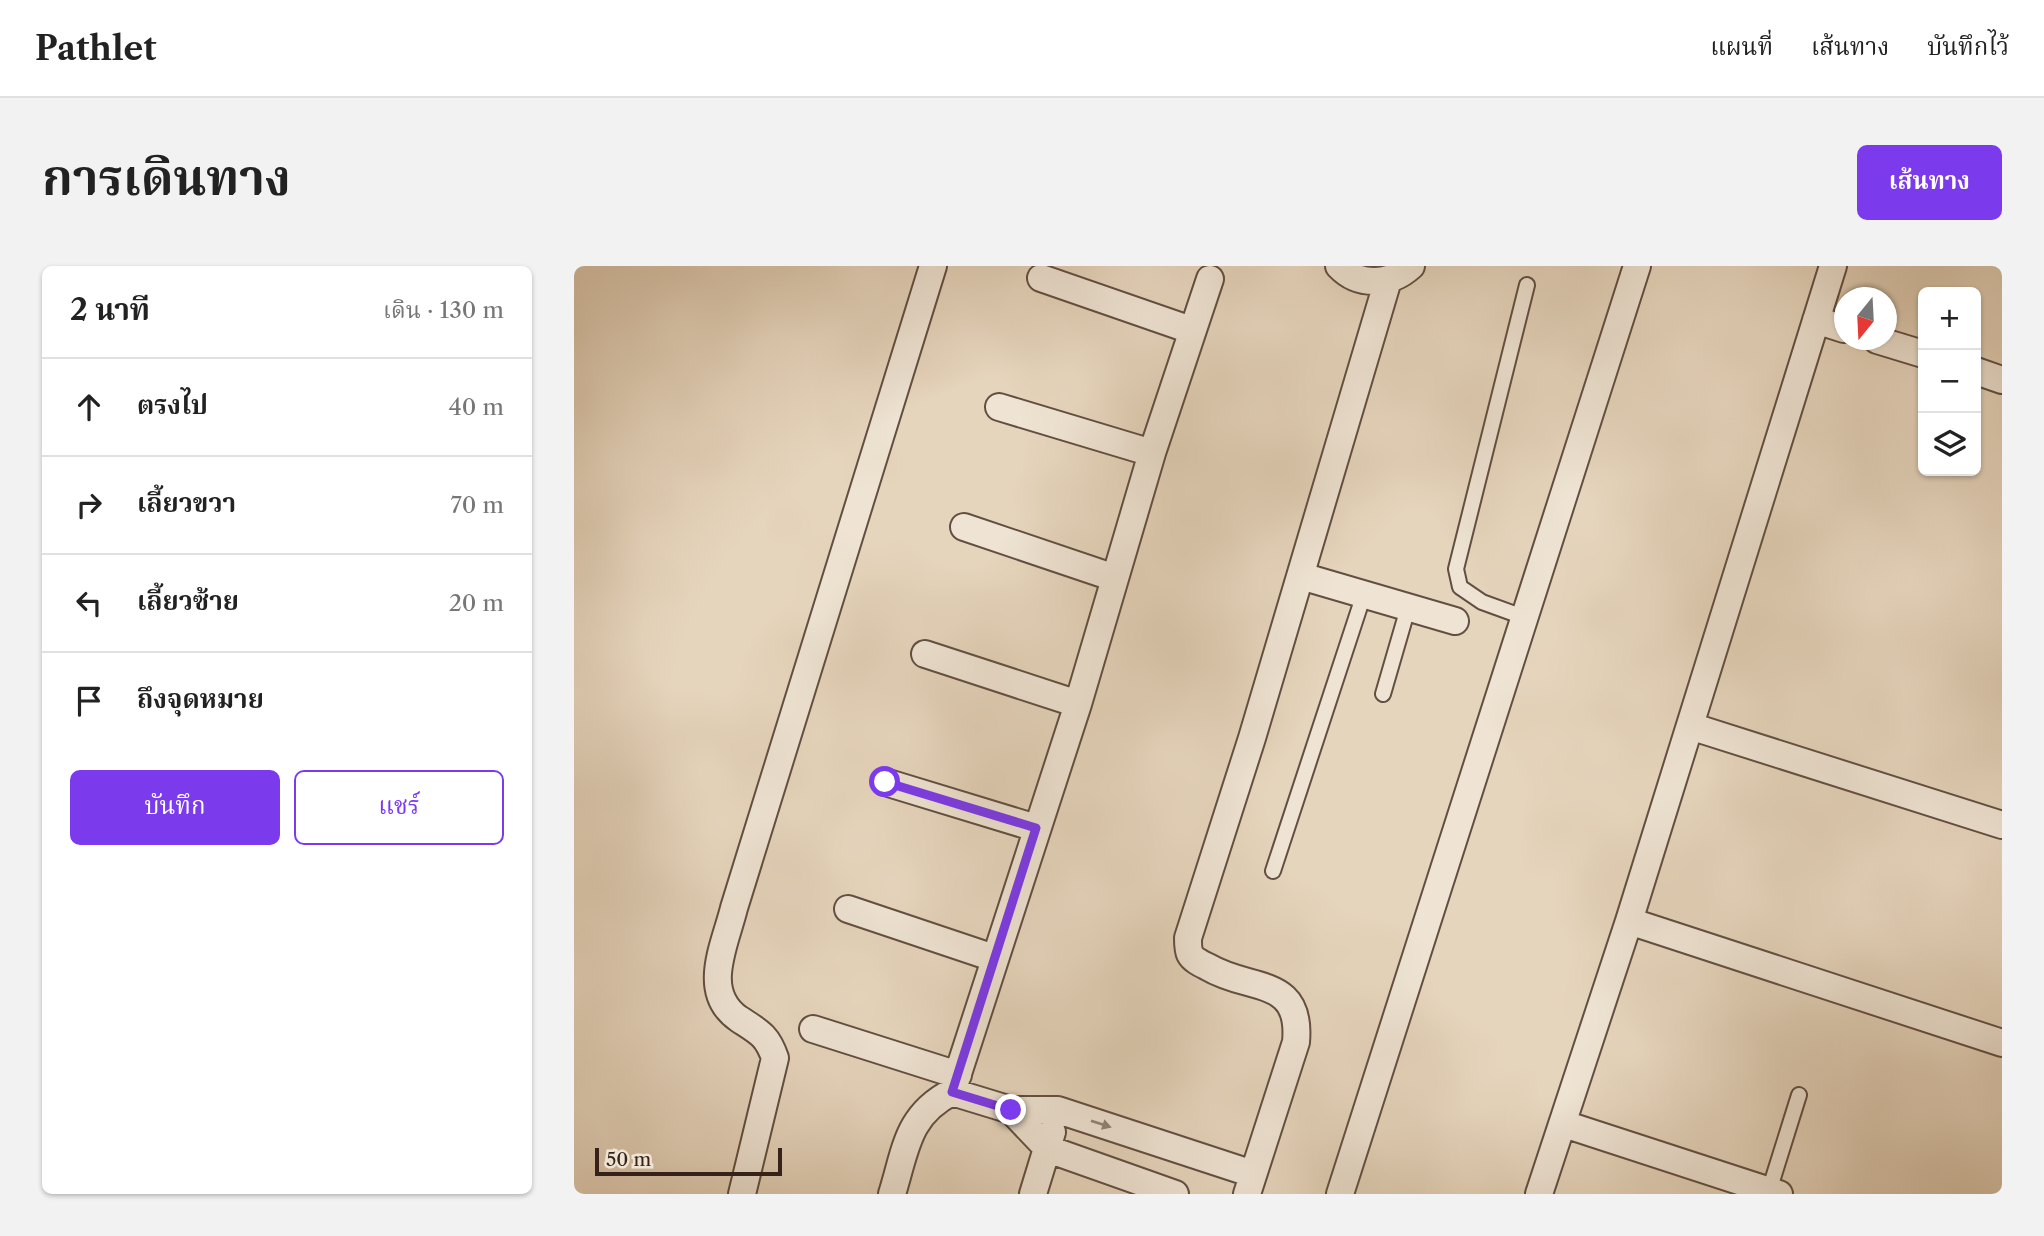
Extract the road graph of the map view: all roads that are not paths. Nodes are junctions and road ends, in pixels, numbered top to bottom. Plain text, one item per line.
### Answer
1 (933, 266) edge
2 (1339, 266) edge
3 (1411, 266) edge
4 (1637, 266) edge
5 (1833, 266) edge
6 (1041, 278) dead end
7 (1209, 279) dead end
8 (1388, 280) junction
9 (1527, 285) dead end
10 (1816, 320) junction
11 (1834, 326) edge
12 (1191, 330) junction
13 (1897, 346) edge
14 (1918, 352) edge
15 (1981, 373) edge
16 (2002, 380) edge
17 (999, 407) dead end
18 (1152, 453) junction
19 (964, 527) dead end
20 (1301, 576) junction
21 (1115, 578) junction
22 (1364, 594) junction
23 (1408, 608) junction
24 (1526, 618) junction
25 (1455, 621) dead end
26 (925, 654) dead end
27 (1383, 694) dead end
28 (1078, 704) junction
29 (1690, 726) junction
30 (885, 782) dead end
31 (2002, 825) edge
32 (1036, 828) junction
33 (1273, 871) dead end
34 (848, 909) dead end
35 (1629, 921) junction
36 (994, 958) junction
37 (813, 1029) dead end
38 (2002, 1043) edge
39 (955, 1084) junction
40 (1799, 1095) dead end
41 (1011, 1110) junction
42 (1058, 1110) junction
43 (1564, 1124) junction
44 (1048, 1149) junction
45 (1250, 1184) edge
46 (1774, 1192) edge
47 (742, 1194) edge
48 (892, 1194) edge
49 (1033, 1194) edge
50 (1175, 1194) edge
51 (1340, 1194) edge
52 (1539, 1194) edge

1 - 47 street
2 - 8 street
3 - 8 street
4 - 24 street
5 - 10 street
6 - 12 street
7 - 12 street
8 - 20 street
9 - 24 lane
10 - 11 street
10 - 29 street
12 - 18 street
13 - 14 street
15 - 16 street
17 - 18 street
18 - 21 street
19 - 21 street
20 - 22 street
20 - 45 street
21 - 28 street
22 - 23 street
22 - 33 lane
23 - 25 street
23 - 27 lane
24 - 51 street
26 - 28 street
28 - 32 street
29 - 31 street
29 - 35 street
30 - 32 street
32 - 36 street
34 - 36 street
35 - 38 street
35 - 43 street
36 - 39 street
37 - 39 street
39 - 41 street
39 - 48 street
40 - 46 lane
41 - 42 street
41 - 44 street
42 - 44 street
42 -> 45 street
43 - 46 street
43 - 52 street
44 - 49 street
44 - 50 street

